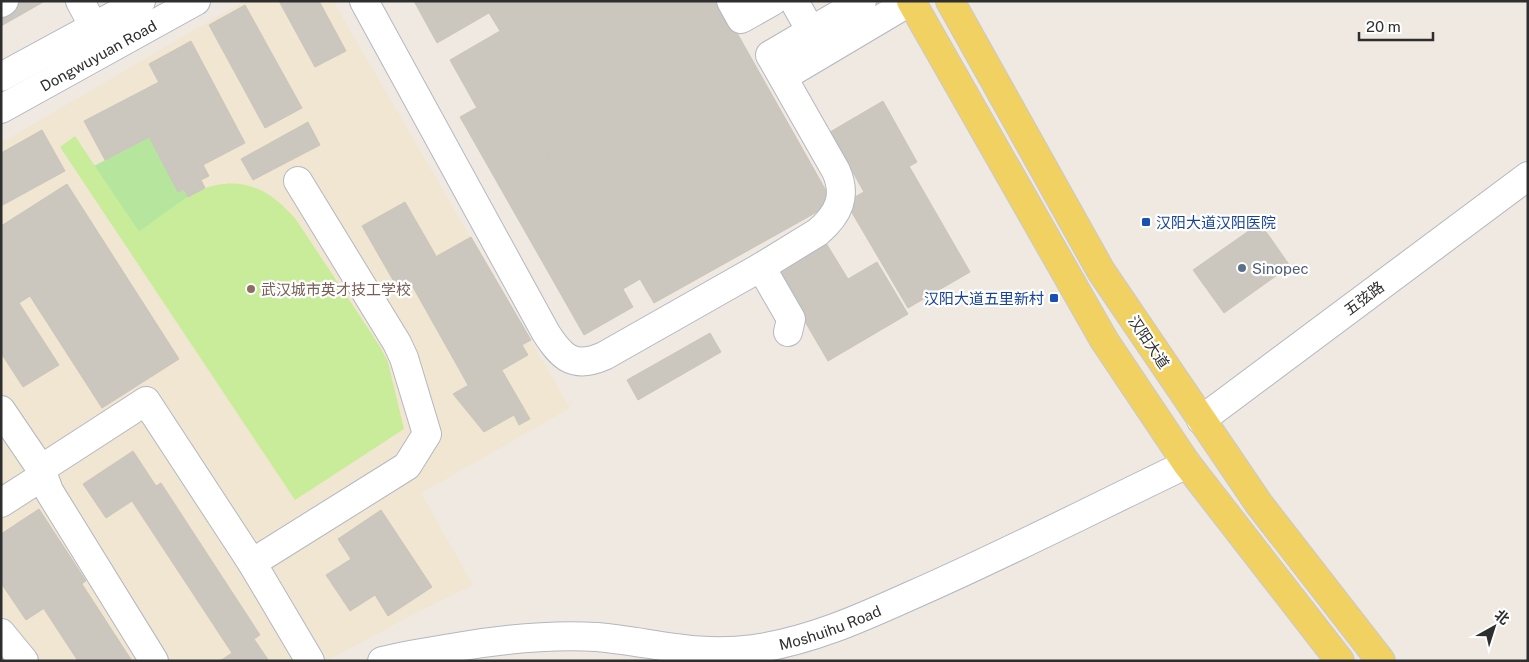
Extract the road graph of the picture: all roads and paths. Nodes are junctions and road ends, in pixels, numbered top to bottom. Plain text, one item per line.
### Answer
1 (80, 1) edge
2 (141, 1) edge
3 (196, 1) edge
4 (364, 1) edge
5 (730, 1) edge
6 (773, 1) edge
7 (794, 1) edge
8 (862, 1) edge
9 (911, 1) edge
10 (950, 1) edge
11 (94, 27) junction
12 (817, 42) junction
13 (1, 77) edge
14 (1, 108) edge
15 (1528, 176) edge
16 (298, 181) dead end
17 (761, 266) junction
18 (788, 332) dead end
19 (1, 410) edge
20 (1201, 420) junction
21 (1187, 464) junction
22 (42, 473) junction
23 (1, 503) edge
24 (252, 563) junction
25 (1, 633) edge
26 (651, 653) edge
27 (24, 661) edge
28 (154, 661) edge
29 (310, 661) edge
30 (382, 661) edge
31 (1340, 661) edge
32 (1381, 661) edge

1 - 11 street
2 - 11 street, Dongwuyuan Road
3 - 14 street, Dongwuyuan Road
4 - 17 street
5 - 6 street
7 - 12 street
8 - 12 street
9 - 12 street
9 - 21 main road
10 - 20 main road, 汉阳大道
11 - 13 street, Dongwuyuan Road
12 - 17 street
15 - 20 street, 五弦路
16 - 24 street
17 - 18 street
19 - 22 street
20 - 32 main road, 汉阳大道
21 - 26 street, Moshuihu Road
21 - 31 main road
22 - 23 street
22 - 24 street
22 - 28 street
24 - 29 street
25 - 27 street
26 - 30 street, Moshuihu Road

